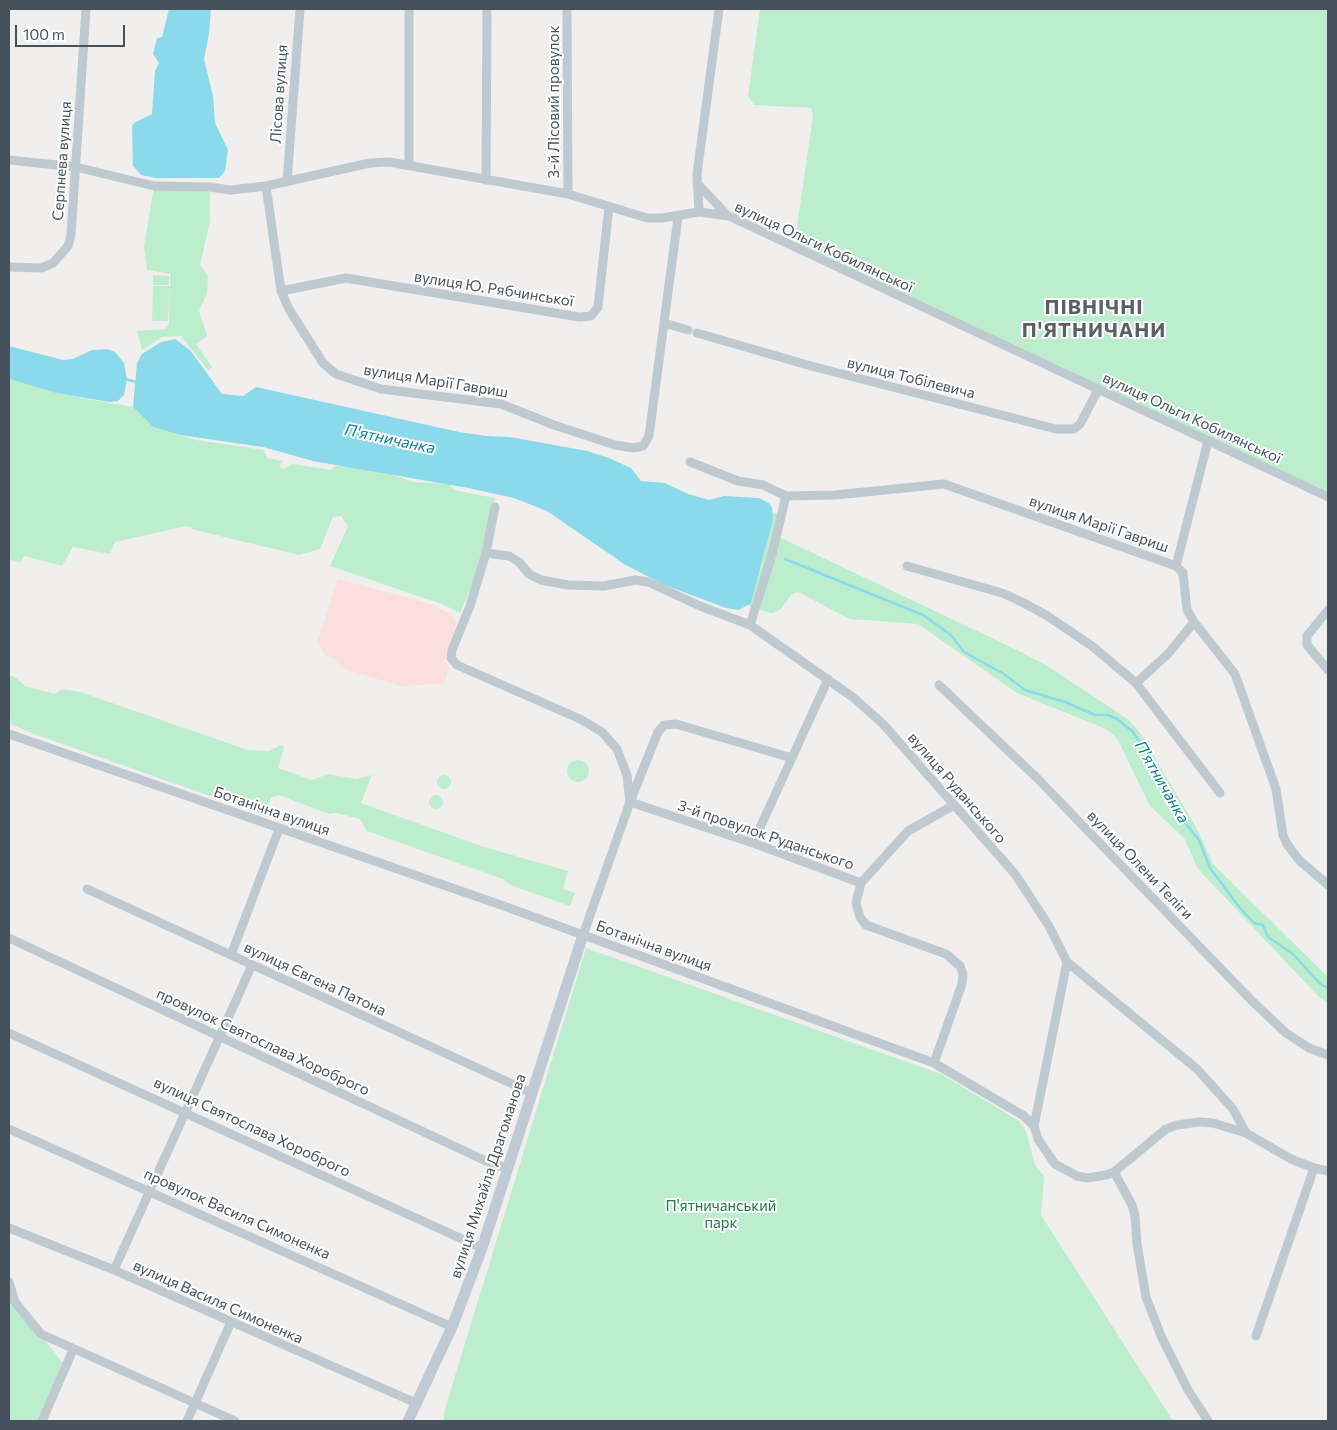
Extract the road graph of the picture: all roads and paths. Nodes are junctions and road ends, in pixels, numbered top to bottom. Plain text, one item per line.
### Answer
1 (86, 9) edge
2 (300, 9) edge
3 (409, 9) edge
4 (487, 9) edge
5 (567, 9) edge
6 (719, 9) edge
7 (9, 160) edge
8 (410, 165) junction
9 (76, 167) junction
10 (486, 180) junction
11 (287, 182) junction
12 (697, 182) junction
13 (266, 186) junction
14 (568, 194) junction
15 (608, 206) junction
16 (699, 212) junction
17 (729, 216) junction
18 (678, 217) junction
19 (9, 267) edge
20 (281, 291) junction
21 (664, 323) junction
22 (688, 330) dead end
23 (697, 333) dead end
24 (1098, 390) junction
25 (1208, 441) junction
26 (690, 462) dead end
27 (786, 496) junction
28 (1328, 497) edge
29 (495, 507) dead end
30 (486, 553) junction
31 (907, 566) dead end
32 (1176, 566) junction
33 (1328, 610) edge
34 (1194, 622) junction
35 (750, 625) junction
36 (1328, 670) edge
37 (828, 679) junction
38 (1136, 683) junction
39 (939, 685) dead end
40 (9, 734) edge
41 (792, 758) junction
42 (1220, 793) dead end
43 (630, 802) junction
44 (954, 805) junction
45 (279, 828) junction
46 (753, 843) junction
47 (861, 883) junction
48 (1328, 885) edge
49 (87, 889) dead end
50 (583, 935) junction
51 (9, 938) edge
52 (231, 955) junction
53 (1067, 962) junction
54 (252, 965) junction
55 (9, 1033) edge
56 (219, 1037) junction
57 (1328, 1055) edge
58 (934, 1063) junction
59 (532, 1093) junction
60 (186, 1112) junction
61 (1034, 1126) junction
62 (9, 1129) edge
63 (1246, 1133) junction
64 (507, 1168) junction
65 (1314, 1168) junction
66 (1328, 1171) edge
67 (1114, 1172) junction
68 (151, 1191) junction
69 (9, 1228) edge
70 (482, 1248) junction
71 (114, 1270) junction
72 (9, 1282) edge
73 (231, 1322) junction
74 (452, 1327) junction
75 (1256, 1336) dead end
76 (74, 1350) junction
77 (195, 1403) junction
78 (416, 1404) junction
79 (42, 1421) edge
80 (187, 1421) edge
81 (235, 1421) edge
82 (408, 1421) edge
83 (1208, 1421) edge

1 - 9 street, Серпнева вулиця
2 - 11 street, Лісова вулиця
3 - 8 street
4 - 10 street
5 - 14 street, 3-й Лісовий провулок
6 - 12 street
7 - 9 street, вулиця Ольги Кобилянської
8 - 10 street, вулиця Ольги Кобилянської
8 - 11 street, вулиця Ольги Кобилянської
9 - 13 street, вулиця Ольги Кобилянської
9 - 19 street, Серпнева вулиця
10 - 14 street, вулиця Ольги Кобилянської
11 - 13 street, вулиця Ольги Кобилянської
12 - 16 street
12 - 17 street
13 - 20 street, вулиця Марії Гавриш
14 - 15 street, вулиця Ольги Кобилянської
15 - 18 street, вулиця Ольги Кобилянської
15 - 20 street, вулиця Ю. Рябчинської
16 - 17 street, вулиця Ольги Кобилянської
16 - 18 street, вулиця Ольги Кобилянської
17 - 24 street, вулиця Ольги Кобилянської
18 - 21 street
20 - 21 street, вулиця Марії Гавриш
21 - 22 street
23 - 24 street, вулиця Тобілевича
24 - 25 street, вулиця Ольги Кобилянської
25 - 28 street, вулиця Ольги Кобилянської
25 - 32 street
26 - 27 street, вулиця Марії Гавриш
27 - 32 street, вулиця Марії Гавриш
27 - 35 street
29 - 30 street
30 - 35 street, вулиця Руданського
30 - 43 street
31 - 38 street
32 - 34 street, вулиця Марії Гавриш
33 - 36 street
34 - 38 street
34 - 48 street, вулиця Марії Гавриш
35 - 37 street, вулиця Руданського
37 - 41 street
37 - 44 street, вулиця Руданського
38 - 42 street
39 - 57 street, вулиця Олени Теліги
40 - 45 street, Ботанічна вулиця
41 - 43 street
41 - 46 street
43 - 46 street, 3-й провулок Руданського
43 - 50 street
44 - 47 street, 3-й провулок Руданського
44 - 53 street, вулиця Руданського
45 - 50 street, Ботанічна вулиця
45 - 52 street
46 - 47 street, 3-й провулок Руданського
47 - 58 street
49 - 52 street, вулиця Євгена Патона
50 - 58 street, Ботанічна вулиця
50 - 59 street, вулиця Михайла Драгоманова
51 - 56 street, провулок Святослава Хороброго
52 - 54 street, вулиця Євгена Патона
53 - 61 street
53 - 63 street, вулиця Руданського
54 - 56 street
54 - 59 street, вулиця Євгена Патона
55 - 60 street, вулиця Святослава Хороброго
56 - 60 street
56 - 64 street, провулок Святослава Хороброго
58 - 61 street, Ботанічна вулиця
59 - 64 street, вулиця Михайла Драгоманова
60 - 68 street
60 - 70 street, вулиця Святослава Хороброго
61 - 67 street, Ботанічна вулиця
62 - 68 street, провулок Василя Симоненка
63 - 65 street
63 - 67 street, Ботанічна вулиця
64 - 70 street, вулиця Михайла Драгоманова
65 - 66 street
65 - 75 street
67 - 83 street
68 - 71 street
68 - 74 street, провулок Василя Симоненка
69 - 71 street, вулиця Василя Симоненка
70 - 74 street, вулиця Михайла Драгоманова
71 - 73 street, вулиця Василя Симоненка
72 - 76 street
73 - 77 street
73 - 78 street, вулиця Василя Симоненка
74 - 78 street, вулиця Михайла Драгоманова
76 - 77 street
76 - 79 street
77 - 80 street
77 - 81 street
78 - 82 street, вулиця Михайла Драгоманова

